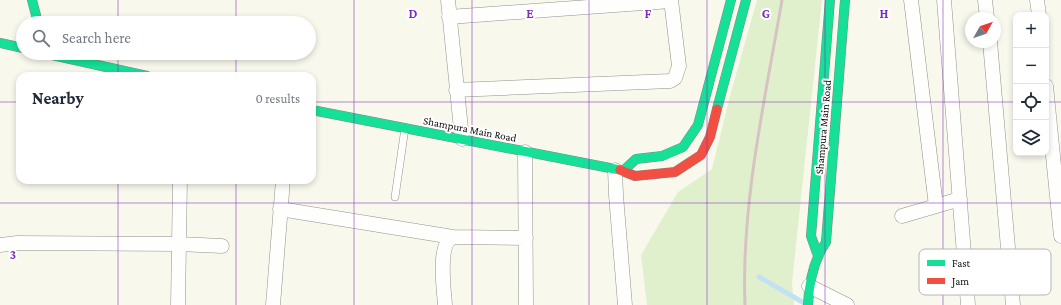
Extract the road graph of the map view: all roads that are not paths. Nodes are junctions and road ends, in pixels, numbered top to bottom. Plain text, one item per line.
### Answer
1 (32, 0) edge
2 (448, 0) edge
3 (731, 0) edge
4 (746, 0) edge
5 (830, 0) edge
6 (845, 0) edge
7 (911, 0) edge
8 (944, 0) edge
9 (985, 0) edge
10 (1037, 0) edge
11 (671, 1) edge
12 (986, 12) edge
13 (1039, 12) edge
14 (36, 16) edge
15 (449, 17) junction
16 (0, 43) edge
17 (16, 46) edge
18 (991, 48) edge
19 (75, 60) edge
20 (129, 72) edge
21 (456, 90) junction
22 (316, 111) edge
23 (1049, 116) edge
24 (405, 128) junction
25 (462, 139) junction
26 (525, 152) junction
27 (619, 171) junction
28 (180, 184) edge
29 (283, 184) edge
30 (395, 197) dead end
31 (960, 199) junction
32 (936, 206) junction
33 (280, 209) junction
34 (902, 216) dead end
35 (1061, 236) edge
36 (454, 237) junction
37 (526, 238) junction
38 (179, 244) junction
39 (0, 245) edge
40 (222, 246) dead end
41 (964, 249) edge
42 (1008, 249) edge
43 (817, 253) junction
44 (809, 290) junction
45 (967, 295) edge
46 (1012, 295) edge
47 (178, 305) edge
48 (273, 305) edge
49 (445, 305) edge
50 (526, 305) edge
51 (625, 305) edge
52 (808, 305) edge
53 (847, 305) edge
54 (968, 305) edge
55 (1013, 305) edge

1 - 14 street
2 - 15 street
3 - 27 street
4 - 27 street, Shampura Main Road
5 - 43 street, Shampura Main Road
6 - 43 street, Shampura Main Road
7 - 32 street
8 - 31 street
9 - 12 street
10 - 13 street
11 - 15 street
11 - 21 street
15 - 21 street
16 - 17 street
18 - 42 street
19 - 20 street
21 - 25 street
22 - 24 street, Shampura Main Road
23 - 35 street
24 - 25 street, Shampura Main Road
24 - 30 lane
25 - 26 street, Shampura Main Road
26 - 27 street, Shampura Main Road
26 - 37 street
27 - 51 street
28 - 38 street
29 - 33 street
31 - 32 street
31 - 41 street
32 - 34 street
33 - 36 street
33 - 48 street
36 - 37 street
36 - 49 street
37 - 50 street
38 - 39 street
38 - 40 street
38 - 47 street
43 - 44 street, Shampura Main Road
44 - 52 street, Shampura Main Road
44 - 53 street
45 - 54 street
46 - 55 street

